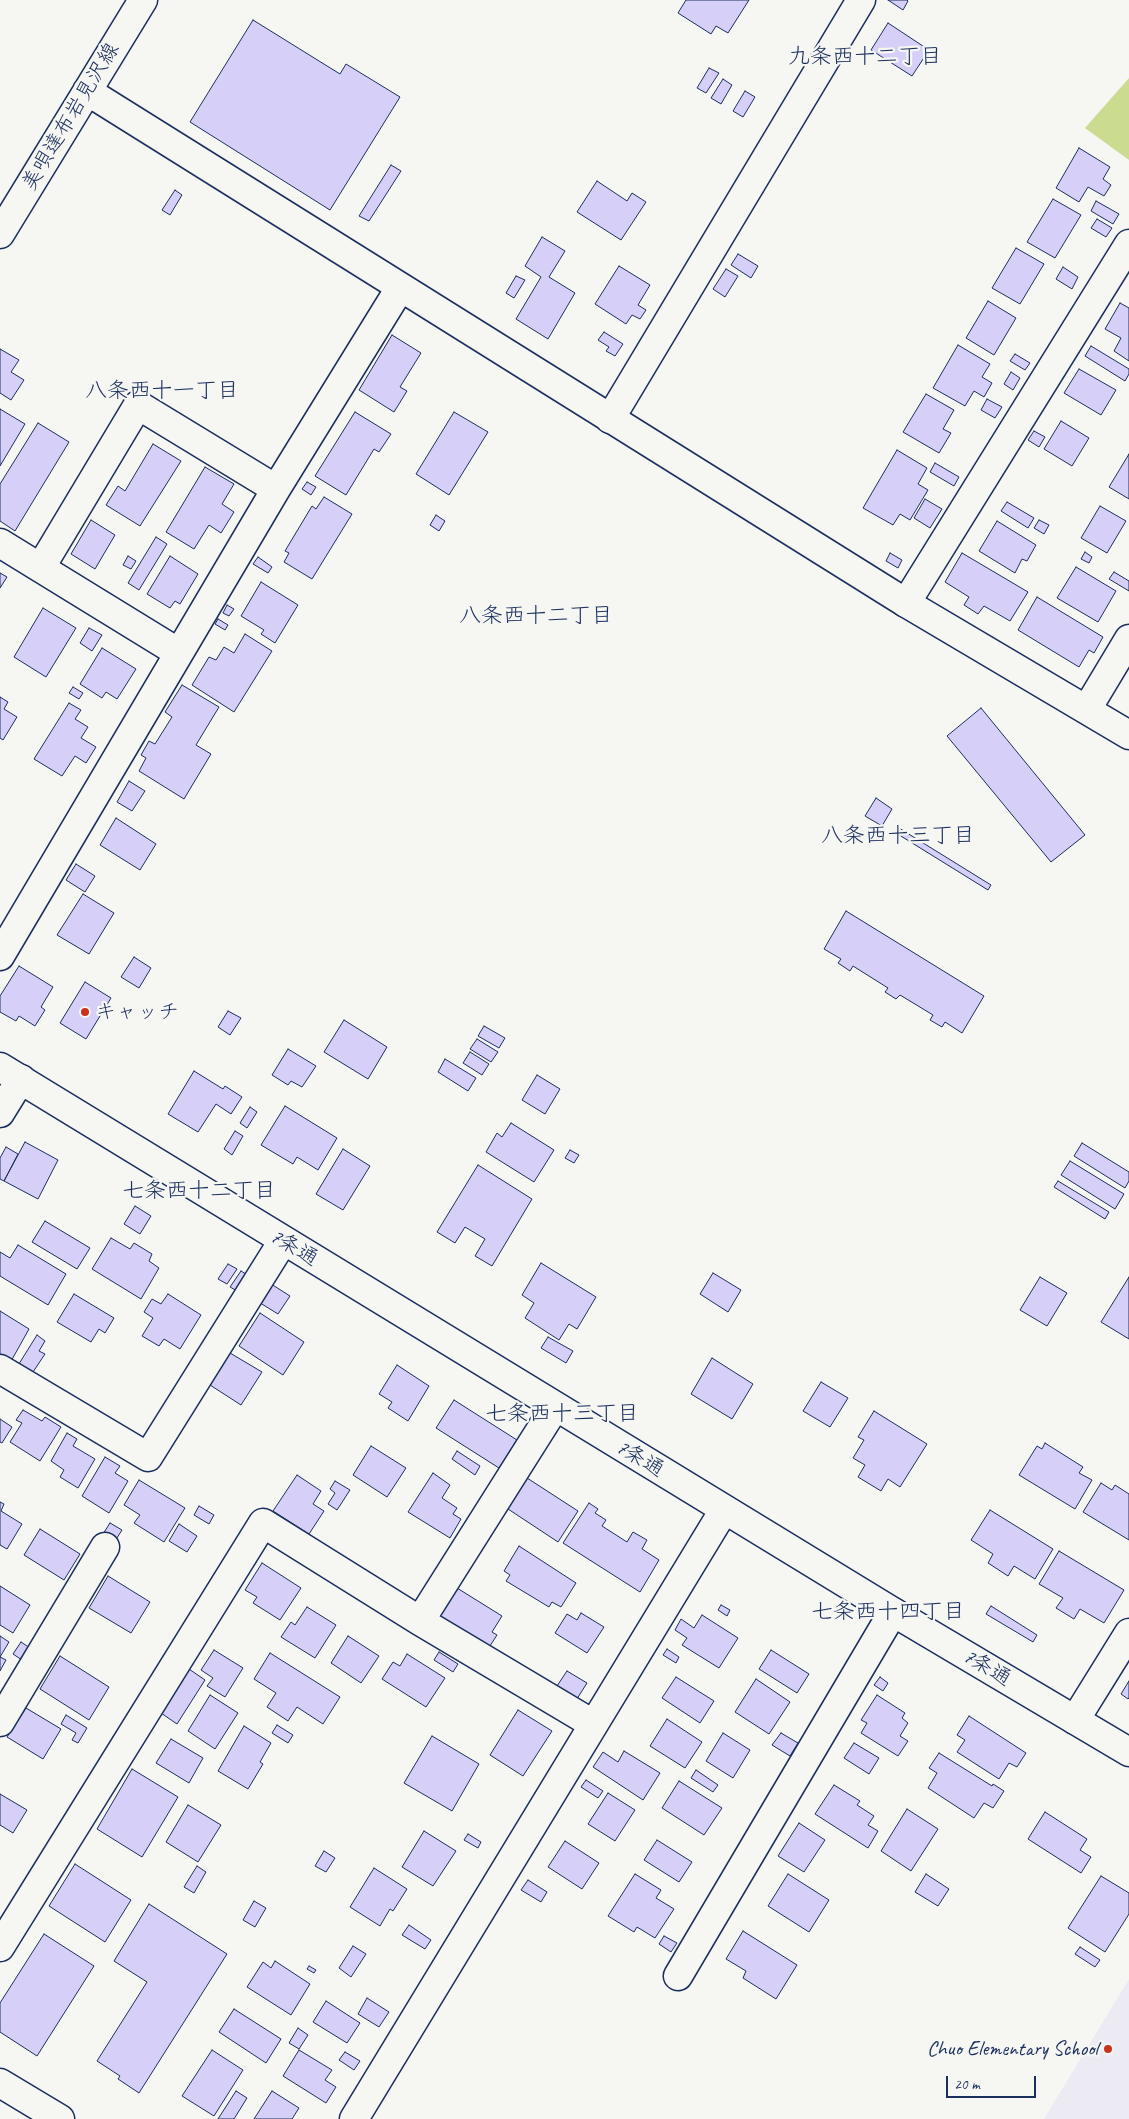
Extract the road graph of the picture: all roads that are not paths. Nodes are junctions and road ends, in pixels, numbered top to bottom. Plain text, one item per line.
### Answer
1 (143, 0) edge
2 (861, 0) edge
3 (87, 91) junction
4 (0, 234) edge
5 (1129, 244) edge
6 (400, 288) junction
7 (610, 419) junction
8 (276, 489) junction
9 (0, 543) edge
10 (41, 567) junction
11 (906, 604) junction
12 (1129, 639) edge
13 (179, 653) junction
14 (1087, 709) junction
15 (1129, 735) edge
16 (0, 956) edge
17 (10, 1073) edge
18 (0, 1113) edge
19 (283, 1241) junction
20 (0, 1369) edge
21 (555, 1407) junction
22 (724, 1510) junction
23 (105, 1547) dead end
24 (893, 1612) junction
25 (420, 1621) junction
26 (1129, 1632) edge
27 (1076, 1720) junction
28 (0, 1722) edge
29 (593, 1724) junction
30 (1129, 1752) edge
31 (0, 1947) edge
32 (678, 1976) dead end
33 (0, 2083) edge
34 (60, 2119) edge
35 (354, 2119) edge

1 - 3 street, 美唄達布岩見沢線
2 - 7 street
3 - 4 street, 美唄達布岩見沢線
3 - 6 street
5 - 11 street
6 - 7 street
6 - 8 street
7 - 11 street
8 - 10 street
8 - 13 street
9 - 10 street
10 - 13 street
11 - 14 street
12 - 14 street
13 - 16 street
14 - 15 street
17 - 18 street
17 - 19 street, 7条通
19 - 20 street
19 - 21 street, 7条通
21 - 22 street, 7条通
21 - 25 street
22 - 24 street, 7条通
22 - 29 street
23 - 28 street
24 - 27 street, 7条通
24 - 32 street
25 - 29 street
25 - 31 street
26 - 27 street
27 - 30 street, 7条通
29 - 35 street
33 - 34 street

